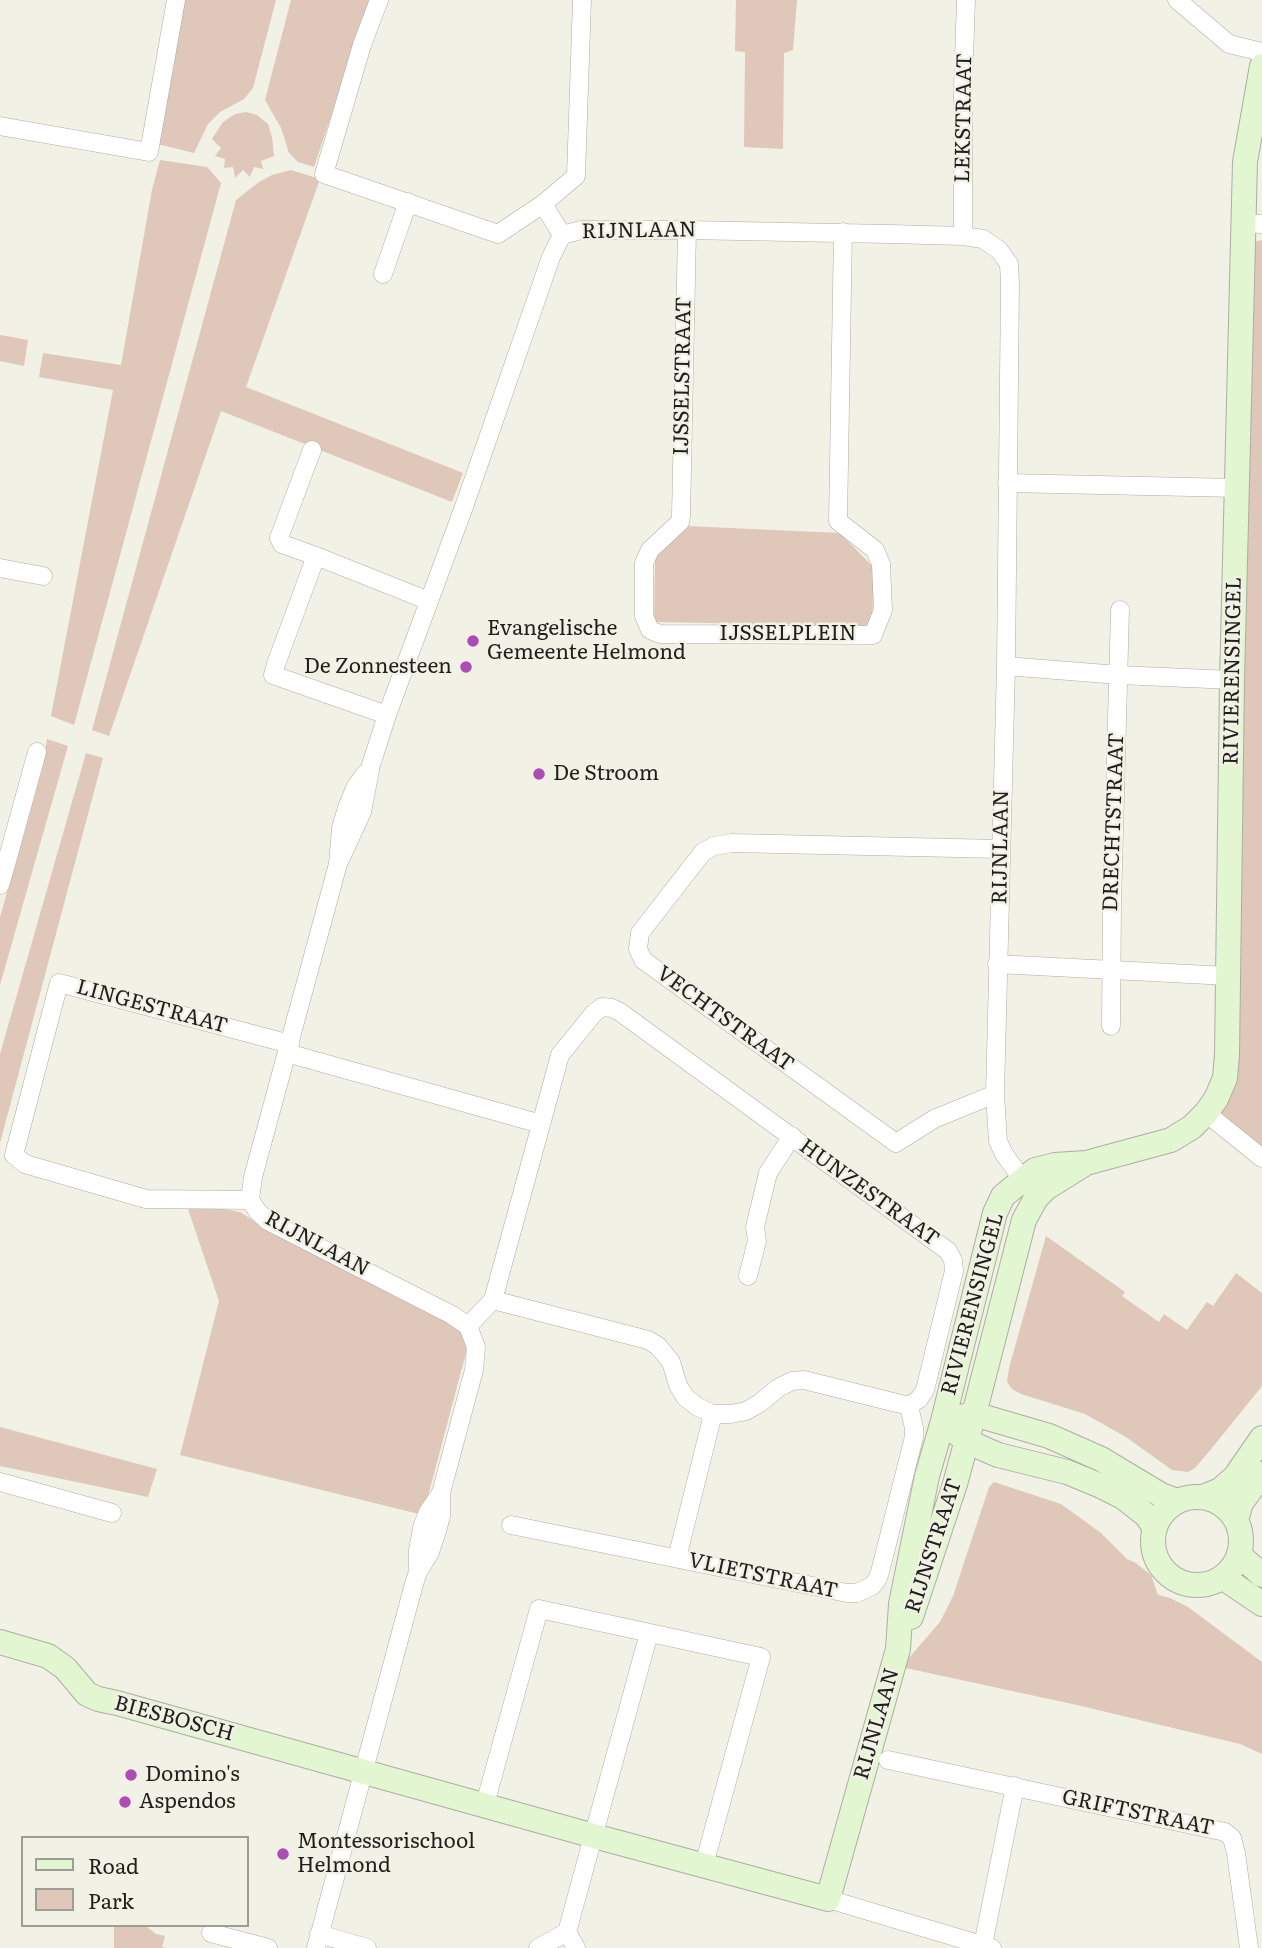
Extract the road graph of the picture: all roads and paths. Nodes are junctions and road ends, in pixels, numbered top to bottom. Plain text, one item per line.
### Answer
1 (176, 0) edge
2 (379, 0) edge
3 (582, 0) edge
4 (966, 0) edge
5 (1177, 0) edge
6 (1262, 52) edge
7 (1262, 66) edge
8 (0, 126) edge
9 (408, 202) junction
10 (543, 204) junction
11 (1253, 223) edge
12 (687, 230) junction
13 (843, 232) junction
14 (562, 235) junction
15 (963, 236) junction
16 (383, 274) dead end
17 (312, 450) dead end
18 (1007, 483) junction
19 (1237, 488) junction
20 (680, 522) joint
21 (316, 556) junction
22 (0, 568) edge
23 (43, 576) dead end
24 (429, 601) junction
25 (1120, 610) dead end
26 (1006, 666) junction
27 (1119, 675) junction
28 (1232, 680) junction
29 (387, 715) junction
30 (37, 752) dead end
31 (1000, 849) junction
32 (2, 873) edge
33 (997, 964) junction
34 (1111, 970) junction
35 (1228, 976) junction
36 (1111, 1026) dead end
37 (288, 1049) junction
38 (995, 1094) junction
39 (1206, 1113) junction
40 (541, 1124) junction
41 (792, 1136) junction
42 (1262, 1158) edge
43 (1029, 1189) junction
44 (250, 1200) junction
45 (748, 1276) dead end
46 (493, 1300) junction
47 (468, 1326) junction
48 (909, 1406) junction
49 (713, 1414) junction
50 (974, 1414) junction
51 (943, 1421) junction
52 (1262, 1438) edge
53 (966, 1441) junction
54 (1262, 1475) edge
55 (0, 1482) edge
56 (1203, 1497) junction
57 (1177, 1502) junction
58 (112, 1513) dead end
59 (1236, 1520) junction
60 (511, 1525) dead end
61 (1155, 1528) junction
62 (1239, 1555) junction
63 (677, 1558) junction
64 (1262, 1575) edge
65 (1223, 1577) junction
66 (1262, 1604) edge
67 (649, 1633) junction
68 (0, 1642) edge
69 (898, 1649) junction
70 (888, 1760) dead end
71 (364, 1771) junction
72 (1016, 1786) junction
73 (485, 1804) junction
74 (594, 1836) junction
75 (704, 1865) junction
76 (828, 1899) junction
77 (211, 1933) dead end
78 (571, 1940) edge
79 (317, 1941) edge
80 (988, 1946) edge
81 (268, 1948) edge
82 (367, 1948) edge
83 (538, 1948) edge
84 (1249, 1948) edge

1 - 8 street
2 - 9 street
3 - 10 street
4 - 15 street, LEKSTRAAT
5 - 6 street
7 - 11 street, RIVIERENSINGEL
9 - 10 street
9 - 16 street
10 - 14 street
11 - 19 street, RIVIERENSINGEL
12 - 13 street, RIJNLAAN
12 - 14 street, RIJNLAAN
12 - 20 street, IJSSELSTRAAT
13 - 15 street, RIJNLAAN
13 - 20 street, IJSSELPLEIN
14 - 24 street, RIJNLAAN
15 - 18 street, RIJNLAAN
17 - 21 street
18 - 19 street
18 - 26 street, RIJNLAAN
19 - 28 street, RIVIERENSINGEL
21 - 24 street
21 - 29 street
22 - 23 street
24 - 29 street, RIJNLAAN
25 - 27 street, DRECHTSTRAAT
26 - 27 street
26 - 31 street, RIJNLAAN
27 - 28 street
27 - 34 street, DRECHTSTRAAT
28 - 35 street, RIVIERENSINGEL
29 - 37 street, RIJNLAAN
30 - 32 street
31 - 33 street, RIJNLAAN
31 - 38 street, VECHTSTRAAT
33 - 34 street
33 - 38 street, RIJNLAAN
34 - 35 street
34 - 36 street, DRECHTSTRAAT
35 - 39 street, RIVIERENSINGEL
37 - 40 street
37 - 44 street, RIJNLAAN
37 - 44 street, LINGESTRAAT
38 - 43 street, RIJNLAAN
39 - 42 street
39 - 43 street, RIVIERENSINGEL
40 - 41 street, HUNZESTRAAT
40 - 46 street, HUNZESTRAAT
41 - 45 street, HUNZESTRAAT
41 - 48 street, HUNZESTRAAT
43 - 50 street, RIVIERENSINGEL
43 - 51 street, RIVIERENSINGEL
44 - 47 street, RIJNLAAN
46 - 47 street, HUNZESTRAAT
46 - 49 street
47 - 71 street
48 - 49 street
48 - 63 street, VLIETSTRAAT
49 - 63 street
50 - 51 street, RIVIERENSINGEL
50 - 53 street, RIVIERENSINGEL
50 - 57 street, RIVIERENSINGEL
51 - 53 street, RIVIERENSINGEL
51 - 69 street, RIJNLAAN
52 - 56 street
53 - 61 street, RIVIERENSINGEL
53 - 69 street, RIJNSTRAAT
54 - 59 street
55 - 58 street
56 - 57 street
56 - 59 street
57 - 61 street
59 - 62 street
60 - 63 street, VLIETSTRAAT
61 - 65 street
62 - 64 street
62 - 65 street
65 - 66 street
67 - 73 street
67 - 74 street
67 - 75 street
68 - 71 street, BIESBOSCH
69 - 76 street, RIJNLAAN
70 - 72 street, GRIFTSTRAAT
71 - 73 street
71 - 79 street
72 - 80 street
72 - 84 street, GRIFTSTRAAT
73 - 74 street
74 - 75 street
74 - 78 street
75 - 76 street
76 - 80 street
77 - 81 street
78 - 83 street
79 - 82 street

